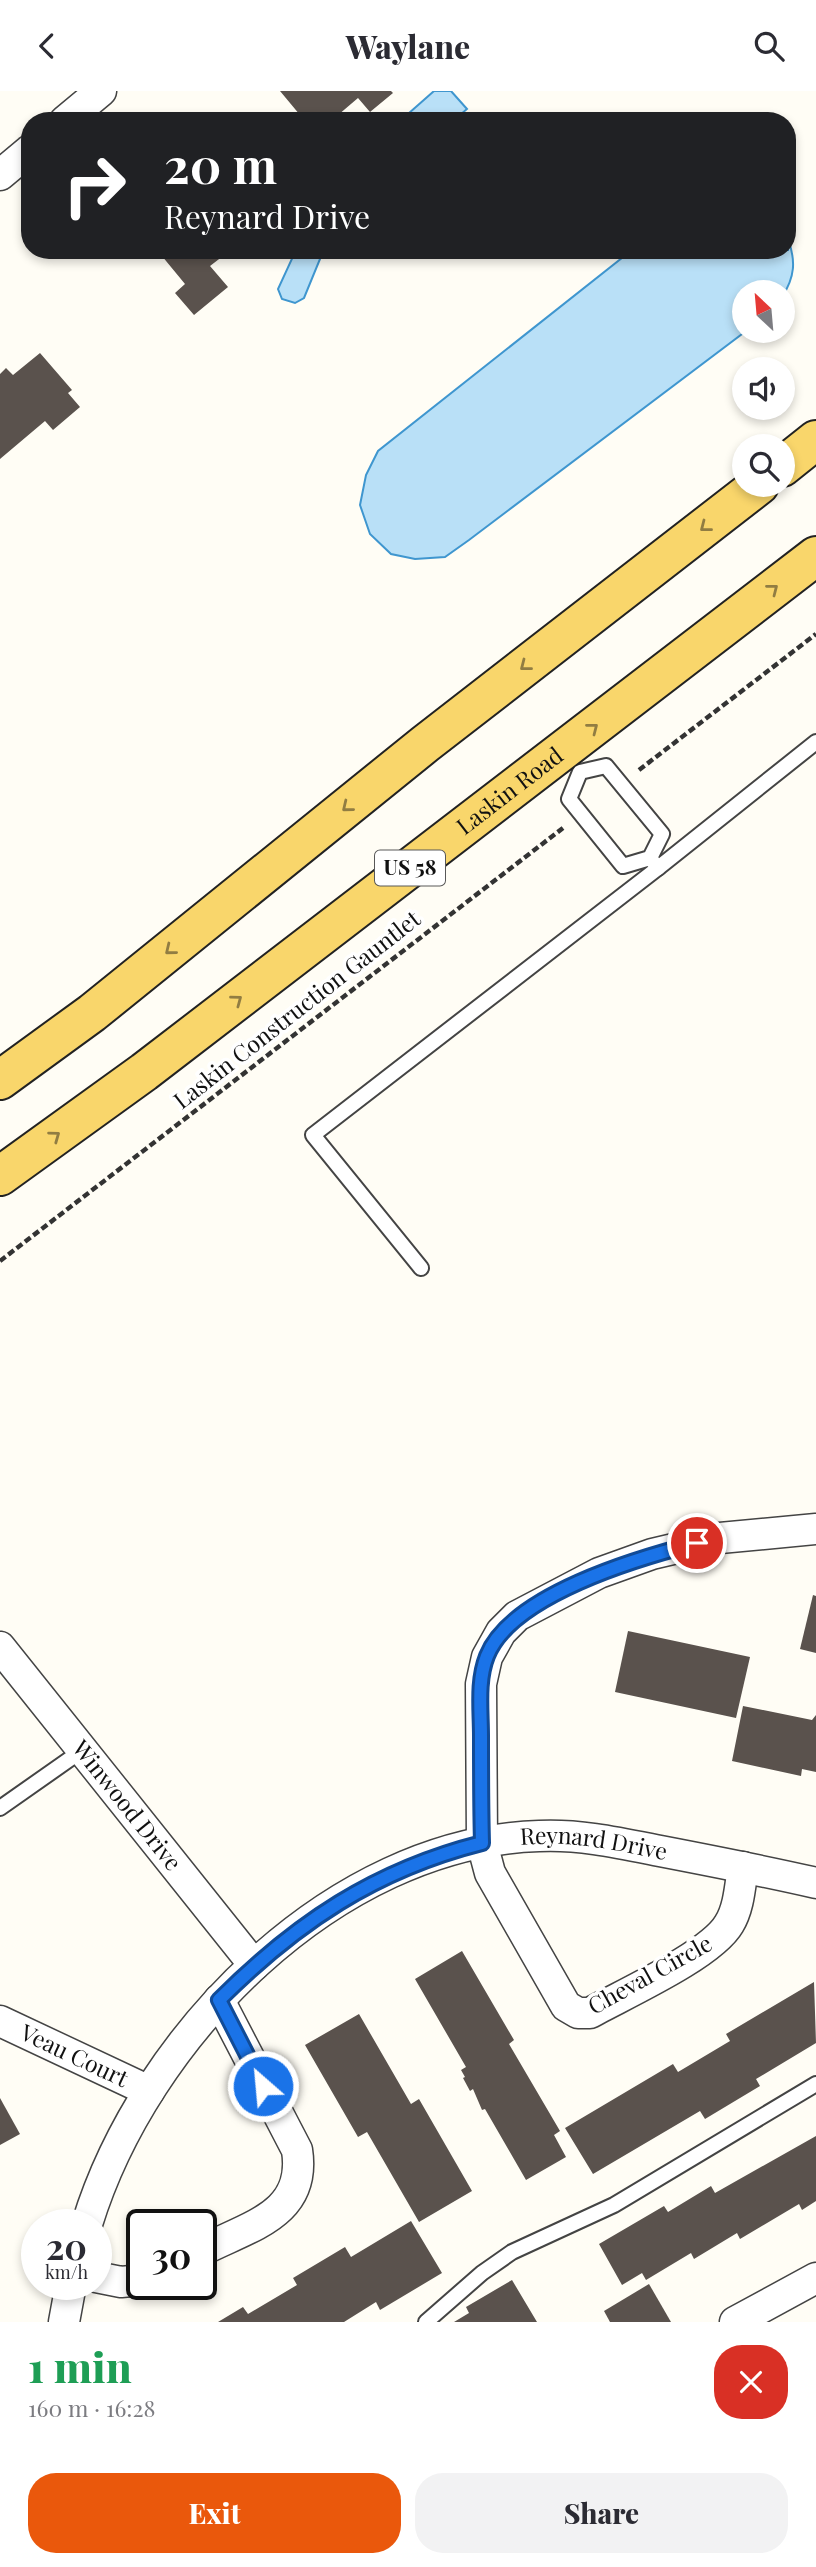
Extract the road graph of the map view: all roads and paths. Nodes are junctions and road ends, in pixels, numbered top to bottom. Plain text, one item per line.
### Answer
1 (101, 91) edge
2 (76, 112) edge
3 (21, 158) edge
4 (0, 175) edge
5 (816, 440) edge
6 (795, 457) edge
7 (744, 497) edge
8 (816, 556) edge
9 (816, 633) edge
10 (816, 742) edge
11 (572, 761) junction
12 (620, 784) junction
13 (581, 814) junction
14 (654, 863) junction
15 (0, 1080) edge
16 (0, 1177) edge
17 (0, 1261) edge
18 (421, 1268) dead end
19 (816, 1529) edge
20 (0, 1647) edge
21 (83, 1749) junction
22 (0, 1808) edge
23 (482, 1843) junction
24 (743, 1867) junction
25 (816, 1882) edge
26 (254, 1965) junction
27 (219, 2000) junction
28 (0, 2021) edge
29 (816, 2084) edge
30 (149, 2091) junction
31 (92, 2209) edge
32 (217, 2243) edge
33 (816, 2278) edge
34 (68, 2300) edge
35 (64, 2322) edge
36 (426, 2322) edge
37 (736, 2322) edge

1 - 2 street
3 - 4 street
5 - 6 main road
7 -> 15 main road
11 -> 8 main road, Laskin Road / US 58
9 - 12 path
10 - 14 lane
11 - 12 lane
11 - 13 lane
16 -> 11 main road, Laskin Road / US 58
12 - 14 lane
13 - 14 lane
13 - 17 path, Laskin Construction Gauntlet
14 - 18 lane
19 - 23 street, Cheval Circle
20 - 21 street, Winwood Drive
21 - 22 lane
21 - 26 street, Winwood Drive
23 - 24 street, Reynard Drive
23 - 24 street, Cheval Circle
23 - 26 street, Reynard Drive
24 - 25 street, Reynard Drive
26 - 27 street, Reynard Drive
27 - 30 street, Reynard Drive
27 - 32 street
28 - 30 street, Veau Court
29 - 36 lane
30 - 31 street, Reynard Drive
33 - 37 street
34 - 35 street

